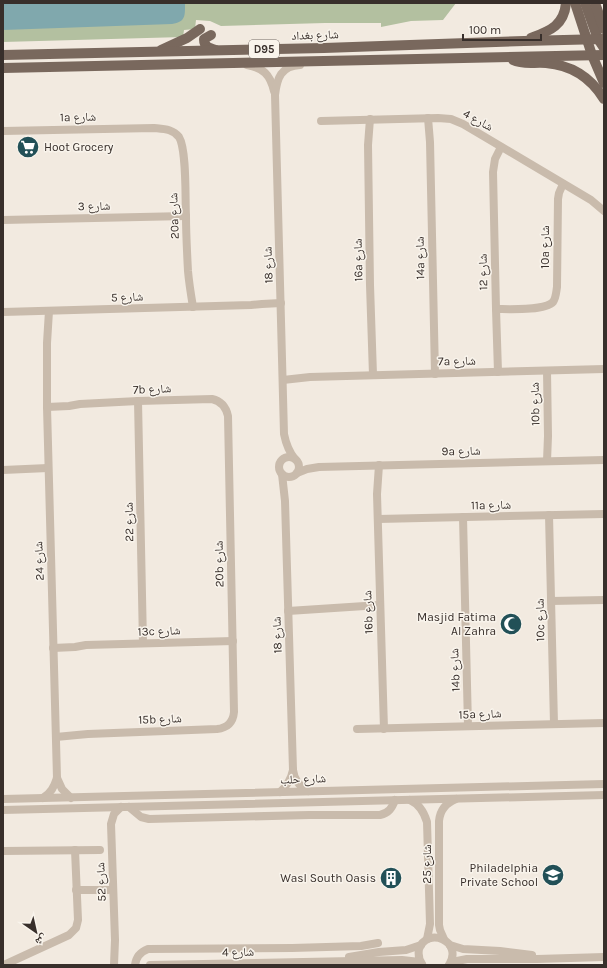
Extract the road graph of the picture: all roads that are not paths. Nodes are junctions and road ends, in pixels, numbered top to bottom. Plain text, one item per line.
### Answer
1 (566, 3) edge
2 (575, 3) edge
3 (585, 3) edge
4 (595, 3) edge
5 (200, 29) dead end
6 (604, 29) edge
7 (211, 35) dead end
8 (587, 40) junction
9 (524, 41) junction
10 (602, 42) edge
11 (218, 50) junction
12 (157, 52) junction
13 (592, 55) junction
14 (604, 55) edge
15 (3, 56) edge
16 (508, 56) junction
17 (342, 60) junction
18 (237, 63) junction
19 (3, 68) edge
20 (604, 83) edge
21 (275, 95) junction
22 (604, 99) edge
23 (430, 118) junction
24 (368, 119) junction
25 (321, 121) dead end
26 (154, 128) joint
27 (3, 131) edge
28 (499, 146) junction
29 (561, 183) junction
30 (604, 212) edge
31 (186, 216) junction
32 (3, 220) edge
33 (281, 305) junction
34 (190, 307) junction
35 (496, 309) junction
36 (47, 311) junction
37 (3, 312) edge
38 (604, 369) edge
39 (547, 371) junction
40 (498, 372) junction
41 (435, 374) junction
42 (373, 375) junction
43 (283, 378) junction
44 (138, 401) junction
45 (223, 404) joint
46 (47, 405) junction
47 (284, 434) junction
48 (296, 460) junction
49 (604, 460) edge
50 (549, 461) junction
51 (280, 463) junction
52 (377, 465) junction
53 (318, 467) junction
54 (3, 470) edge
55 (48, 470) junction
56 (282, 474) junction
57 (295, 475) junction
58 (285, 501) junction
59 (604, 514) edge
60 (549, 515) junction
61 (463, 517) junction
62 (378, 519) junction
63 (604, 600) edge
64 (551, 601) junction
65 (380, 605) junction
66 (288, 608) junction
67 (233, 641) junction
68 (143, 643) junction
69 (53, 646) junction
70 (231, 723) joint
71 (604, 723) edge
72 (554, 724) junction
73 (468, 726) junction
74 (357, 729) dead end
75 (384, 729) junction
76 (55, 734) junction
77 (293, 770) junction
78 (57, 778) junction
79 (604, 784) edge
80 (308, 791) junction
81 (280, 792) junction
82 (604, 795) edge
83 (43, 798) junction
84 (71, 798) junction
85 (458, 798) junction
86 (3, 799) edge
87 (409, 799) junction
88 (395, 800) junction
89 (102, 807) junction
90 (125, 807) junction
91 (3, 810) edge
92 (111, 824) junction
93 (75, 850) junction
94 (100, 850) dead end
95 (3, 851) edge
96 (76, 890) junction
97 (114, 890) junction
98 (115, 940) junction
99 (424, 942) junction
100 (447, 942) junction
101 (378, 943) dead end
102 (292, 948) junction
103 (303, 948) junction
104 (604, 957) edge
105 (572, 958) junction
106 (327, 962) junction
107 (297, 963) junction
108 (421, 963) edge
109 (4, 965) edge
110 (114, 965) edge
111 (118, 965) edge
112 (135, 965) edge
113 (150, 965) edge
114 (159, 965) edge
115 (164, 965) edge
116 (449, 965) edge

1 - 9 main road
2 - 8 main road
3 - 10 main road
4 - 6 main road
5 - 12 main road
7 - 11 main road
8 - 9 main road, شارع بغداد / D95
8 - 10 main road, شارع بغداد / D95
8 - 13 main road
8 - 14 main road
9 - 11 main road, شارع بغداد / D95
11 - 12 main road, شارع بغداد / D95
12 - 15 main road, شارع بغداد / D95
13 - 14 main road, D95
13 - 16 main road, D95
13 - 20 main road
16 - 17 main road, D95
16 - 22 main road
17 - 18 main road, D95
17 - 21 street, شارع 18
18 - 19 main road, D95
18 - 21 street, شارع 18
21 - 33 street, شارع 18
23 - 24 street, شارع 4
23 - 28 street, شارع 4
23 - 41 street, 14a شارع
24 - 25 street, شارع 4
24 - 42 street, 16a شارع
26 - 27 street, 1a شارع
26 - 31 street, 20a شارع
28 - 29 street, شارع 4
28 - 35 street, شارع 12
29 - 30 street, شارع 4
29 - 35 street, 10a شارع
31 - 32 street, شارع 3
31 - 34 street, 20a شارع
33 - 34 street, شارع 5
33 - 43 street, شارع 18
34 - 36 street, شارع 5
35 - 40 street, شارع 12
36 - 37 street, شارع 5
36 - 46 street, شارع 24
38 - 39 street, 7a شارع
39 - 40 street, 7a شارع
39 - 50 street, 10b شارع
40 - 41 street, 7a شارع
41 - 42 street, 7a شارع
42 - 43 street, 7a شارع
43 - 47 street, شارع 18
44 - 45 street, 7b شارع
44 - 46 street, 7b شارع
44 - 68 street, شارع 22
45 - 67 street, 20b شارع
46 - 55 street, شارع 24
47 - 48 street, شارع 18
47 - 51 street, شارع 18
48 - 51 street
48 - 53 street, 9a شارع
48 - 57 street
49 - 50 street, 9a شارع
50 - 52 street, 9a شارع
51 - 56 street
52 - 53 street, 9a شارع
52 - 62 street, 16b شارع
53 - 57 street, 9a شارع
54 - 55 street
55 - 69 street, شارع 24
56 - 57 street
56 - 58 street, شارع 18
57 - 58 street, شارع 18
58 - 66 street, شارع 18
59 - 60 street, 11a شارع
60 - 61 street, 11a شارع
60 - 64 street, 10c شارع
61 - 62 street, 11a شارع
61 - 73 street, 14b شارع
62 - 65 street, 16b شارع
63 - 64 street
64 - 72 street, 10c شارع
65 - 66 street
65 - 75 street, 16b شارع
66 - 77 street, شارع 18
67 - 68 street, 13c شارع
67 - 70 street, 20b شارع
68 - 69 street, 13c شارع
69 - 76 street, شارع 24
70 - 76 street, 15b شارع
71 - 72 street, 15a شارع
72 - 73 street, 15a شارع
73 - 75 street, 15a شارع
74 - 75 street, 15a شارع
76 - 78 street, شارع 24
77 - 80 street, شارع 18
77 - 81 street, شارع 18
78 - 83 street
78 - 84 street
79 - 80 street, شارع حلب
80 - 81 street, شارع حلب
81 - 84 street, شارع حلب
82 - 85 street, شارع حلب
83 - 84 street, شارع حلب
83 - 86 street, شارع حلب
85 - 87 street, شارع حلب
85 - 100 street, شارع 25
87 - 88 street, شارع حلب
87 - 99 street, شارع 25
88 - 90 street, شارع حلب
88 - 90 street
89 - 90 street, شارع حلب
89 - 91 street, شارع حلب
89 - 92 street, شارع 52
90 - 92 street
92 - 97 street, شارع 52
93 - 94 street
93 - 95 street
93 - 96 street
96 - 97 street
96 - 109 street
97 - 98 street, شارع 52
98 - 110 street, شارع 52
98 - 111 street, شارع 52
99 - 100 street, شارع 4
99 - 106 street, شارع 4
99 - 108 street, شارع 25
100 - 105 street
100 - 116 street, شارع 25
101 - 103 street
102 - 103 street
102 - 107 street
102 - 112 street
103 - 107 street
104 - 105 street
105 - 116 street
106 - 107 street, شارع 4
106 - 108 street, شارع 4
107 - 115 street, شارع 4
113 - 114 street, شارع 4
114 - 115 street, شارع 4

